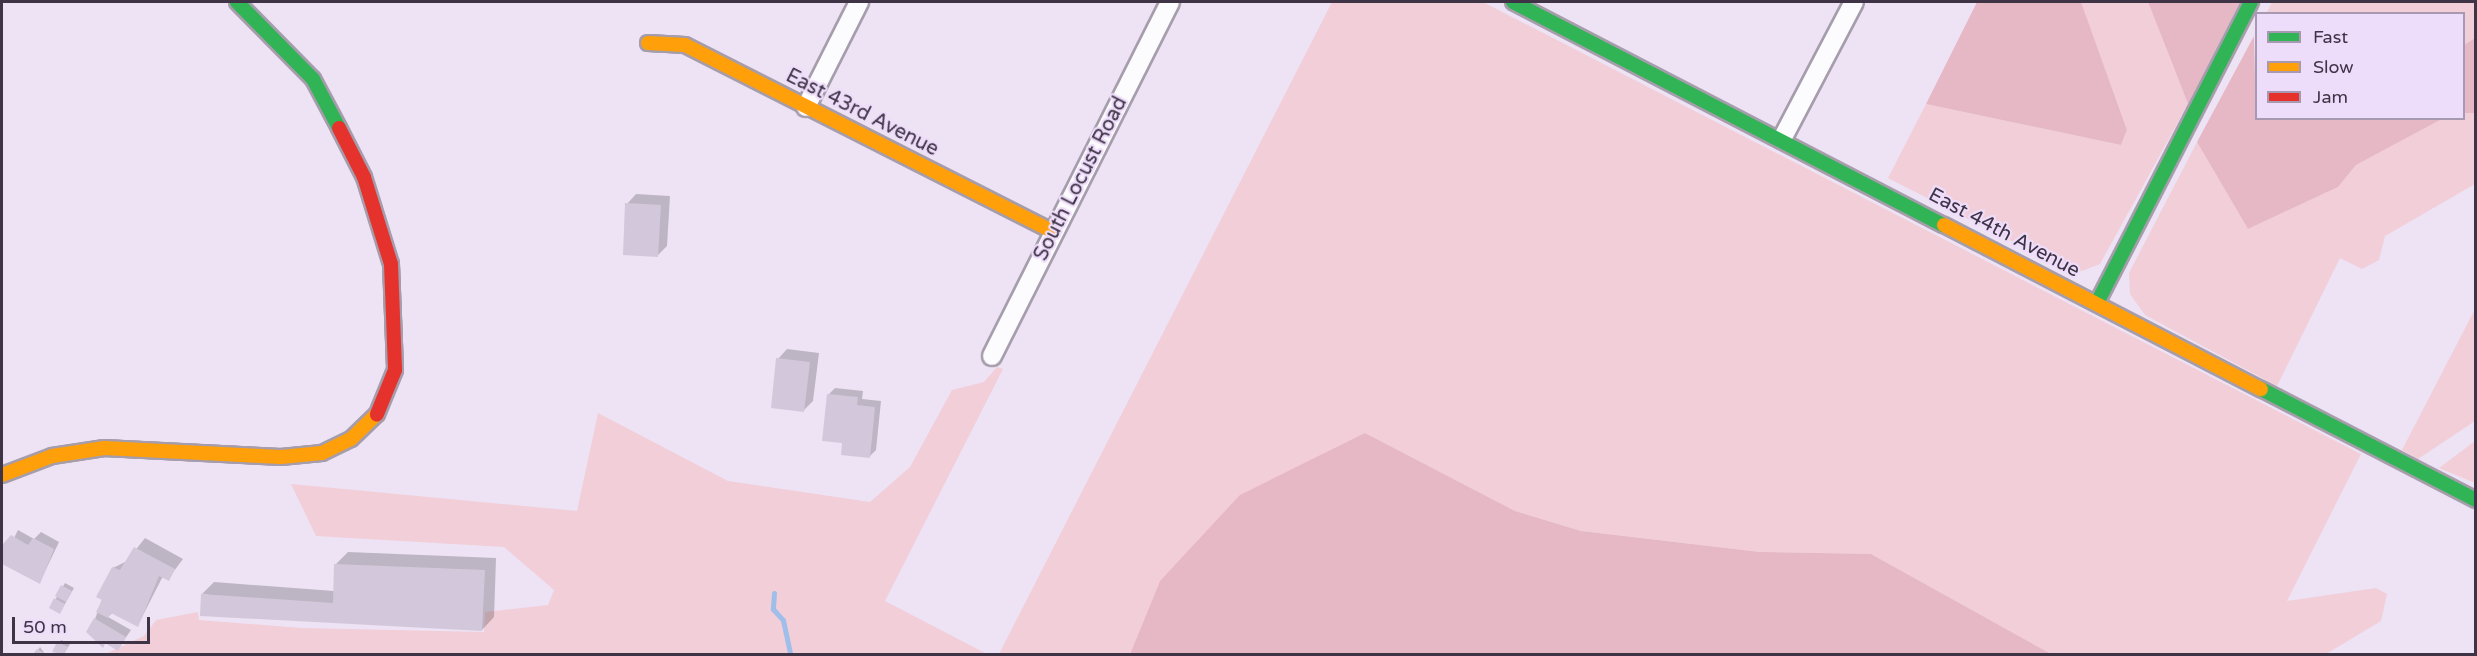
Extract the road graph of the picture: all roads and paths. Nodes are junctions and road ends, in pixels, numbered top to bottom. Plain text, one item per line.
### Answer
1 (237, 2) edge
2 (859, 2) edge
3 (1170, 2) edge
4 (1513, 2) edge
5 (1854, 2) edge
6 (2251, 2) edge
7 (648, 43) dead end
8 (806, 107) junction
9 (1782, 139) junction
10 (1054, 232) junction
11 (2097, 303) junction
12 (992, 356) dead end
13 (2, 475) edge
14 (2475, 500) edge

1 - 13 street
2 - 8 street
3 - 10 street, South Locust Road
4 - 9 street, East 44th Avenue
5 - 9 street
6 - 11 street
7 - 8 street, East 43rd Avenue
8 - 10 street, East 43rd Avenue
9 - 11 street, East 44th Avenue
10 - 12 street, South Locust Road
11 - 14 street, East 44th Avenue

